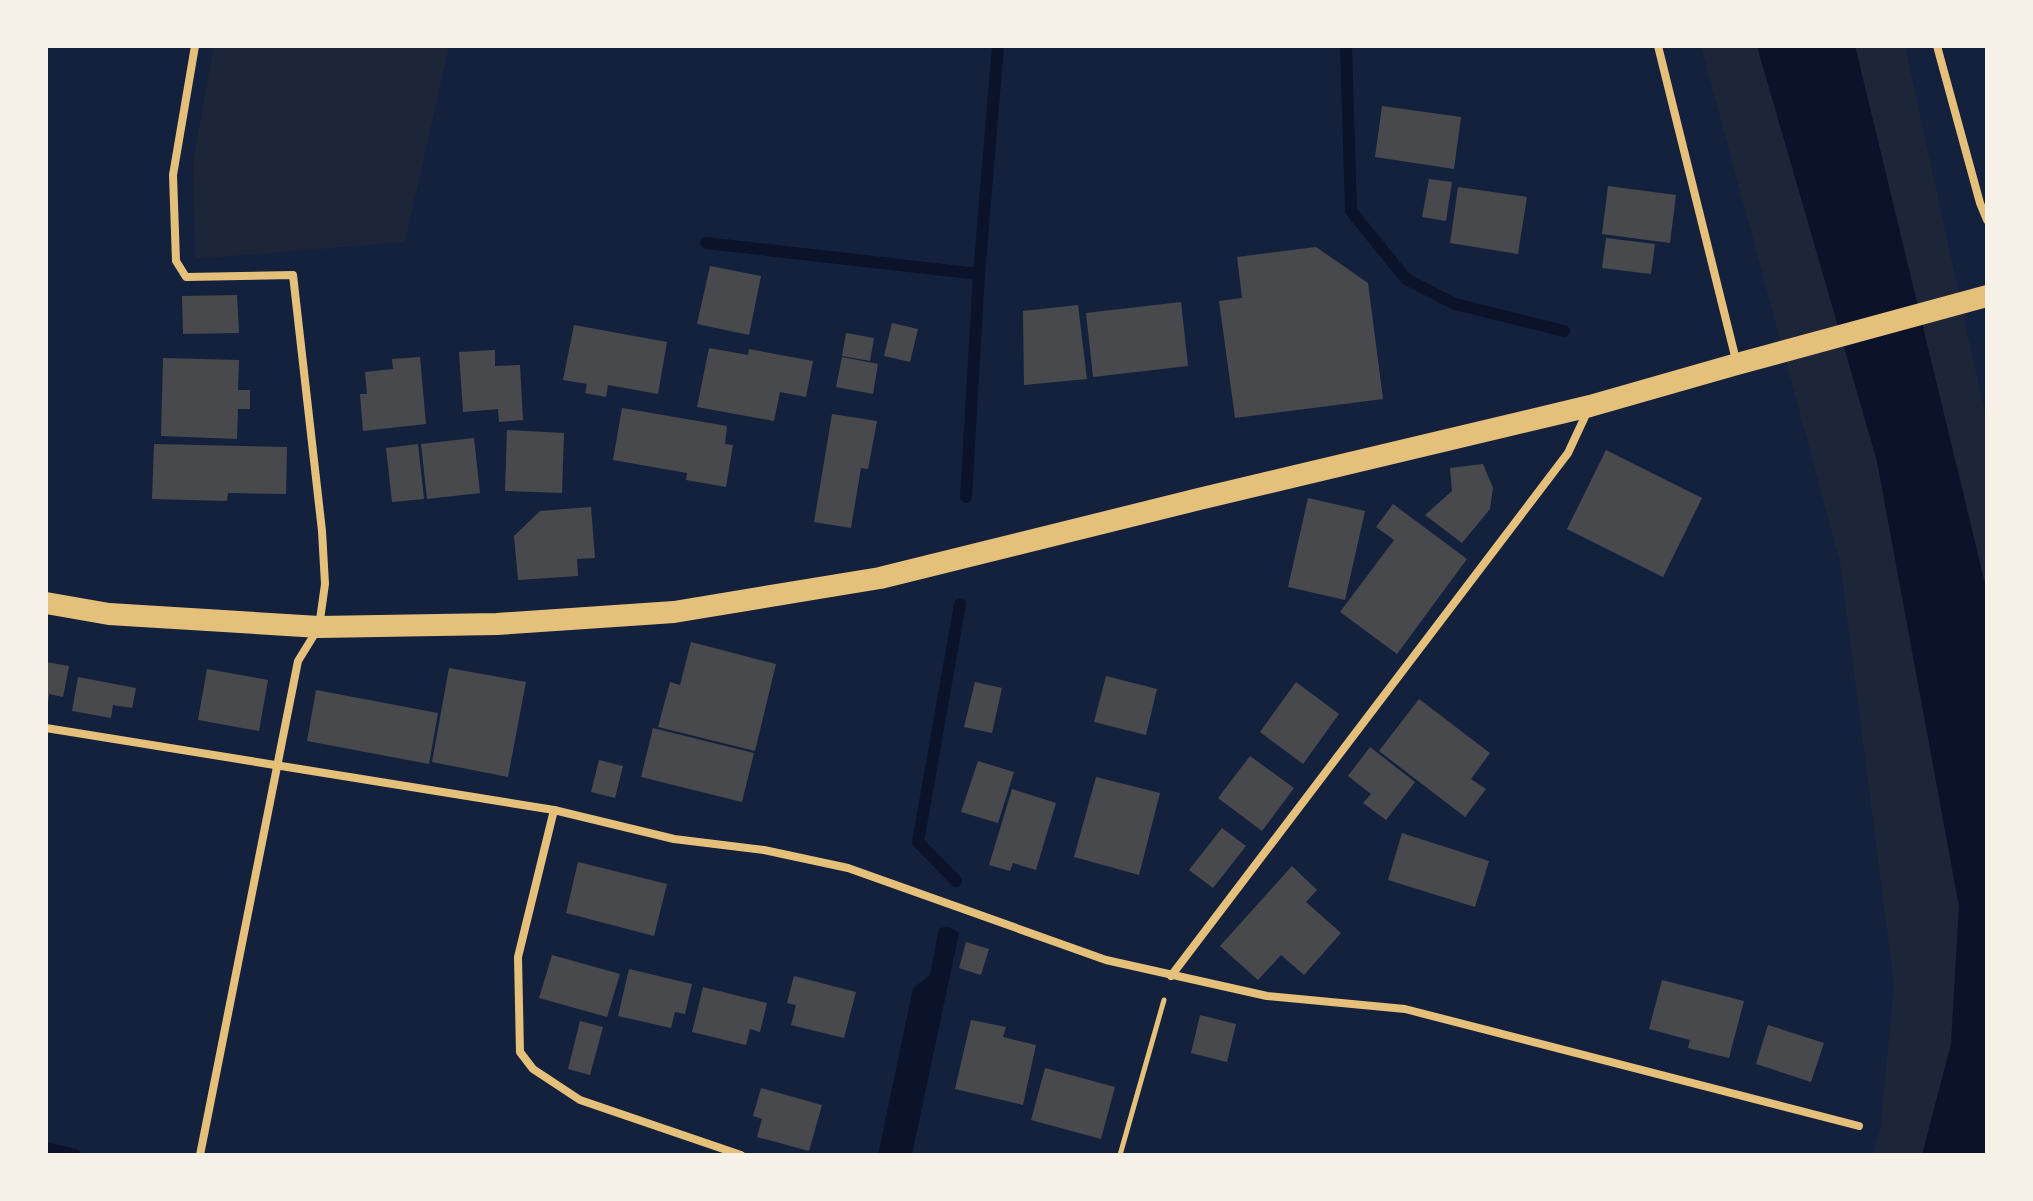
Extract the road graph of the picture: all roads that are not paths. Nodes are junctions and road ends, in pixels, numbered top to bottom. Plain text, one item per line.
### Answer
1 (195, 46) edge
2 (1658, 46) edge
3 (1937, 46) edge
4 (1987, 220) edge
5 (1987, 296) edge
6 (1737, 364) junction
7 (1590, 406) junction
8 (46, 603) edge
9 (319, 627) junction
10 (46, 728) edge
11 (278, 766) junction
12 (554, 810) junction
13 (1171, 976) junction
14 (1859, 1126) dead end
15 (200, 1155) edge
16 (741, 1155) edge

1 - 9 street
2 - 6 street
3 - 4 street
5 - 6 highway
6 - 7 highway
7 - 9 highway
7 - 13 street
8 - 9 highway
9 - 11 street
10 - 11 street
11 - 12 street
11 - 15 street
12 - 13 street
12 - 16 street
13 - 14 street

